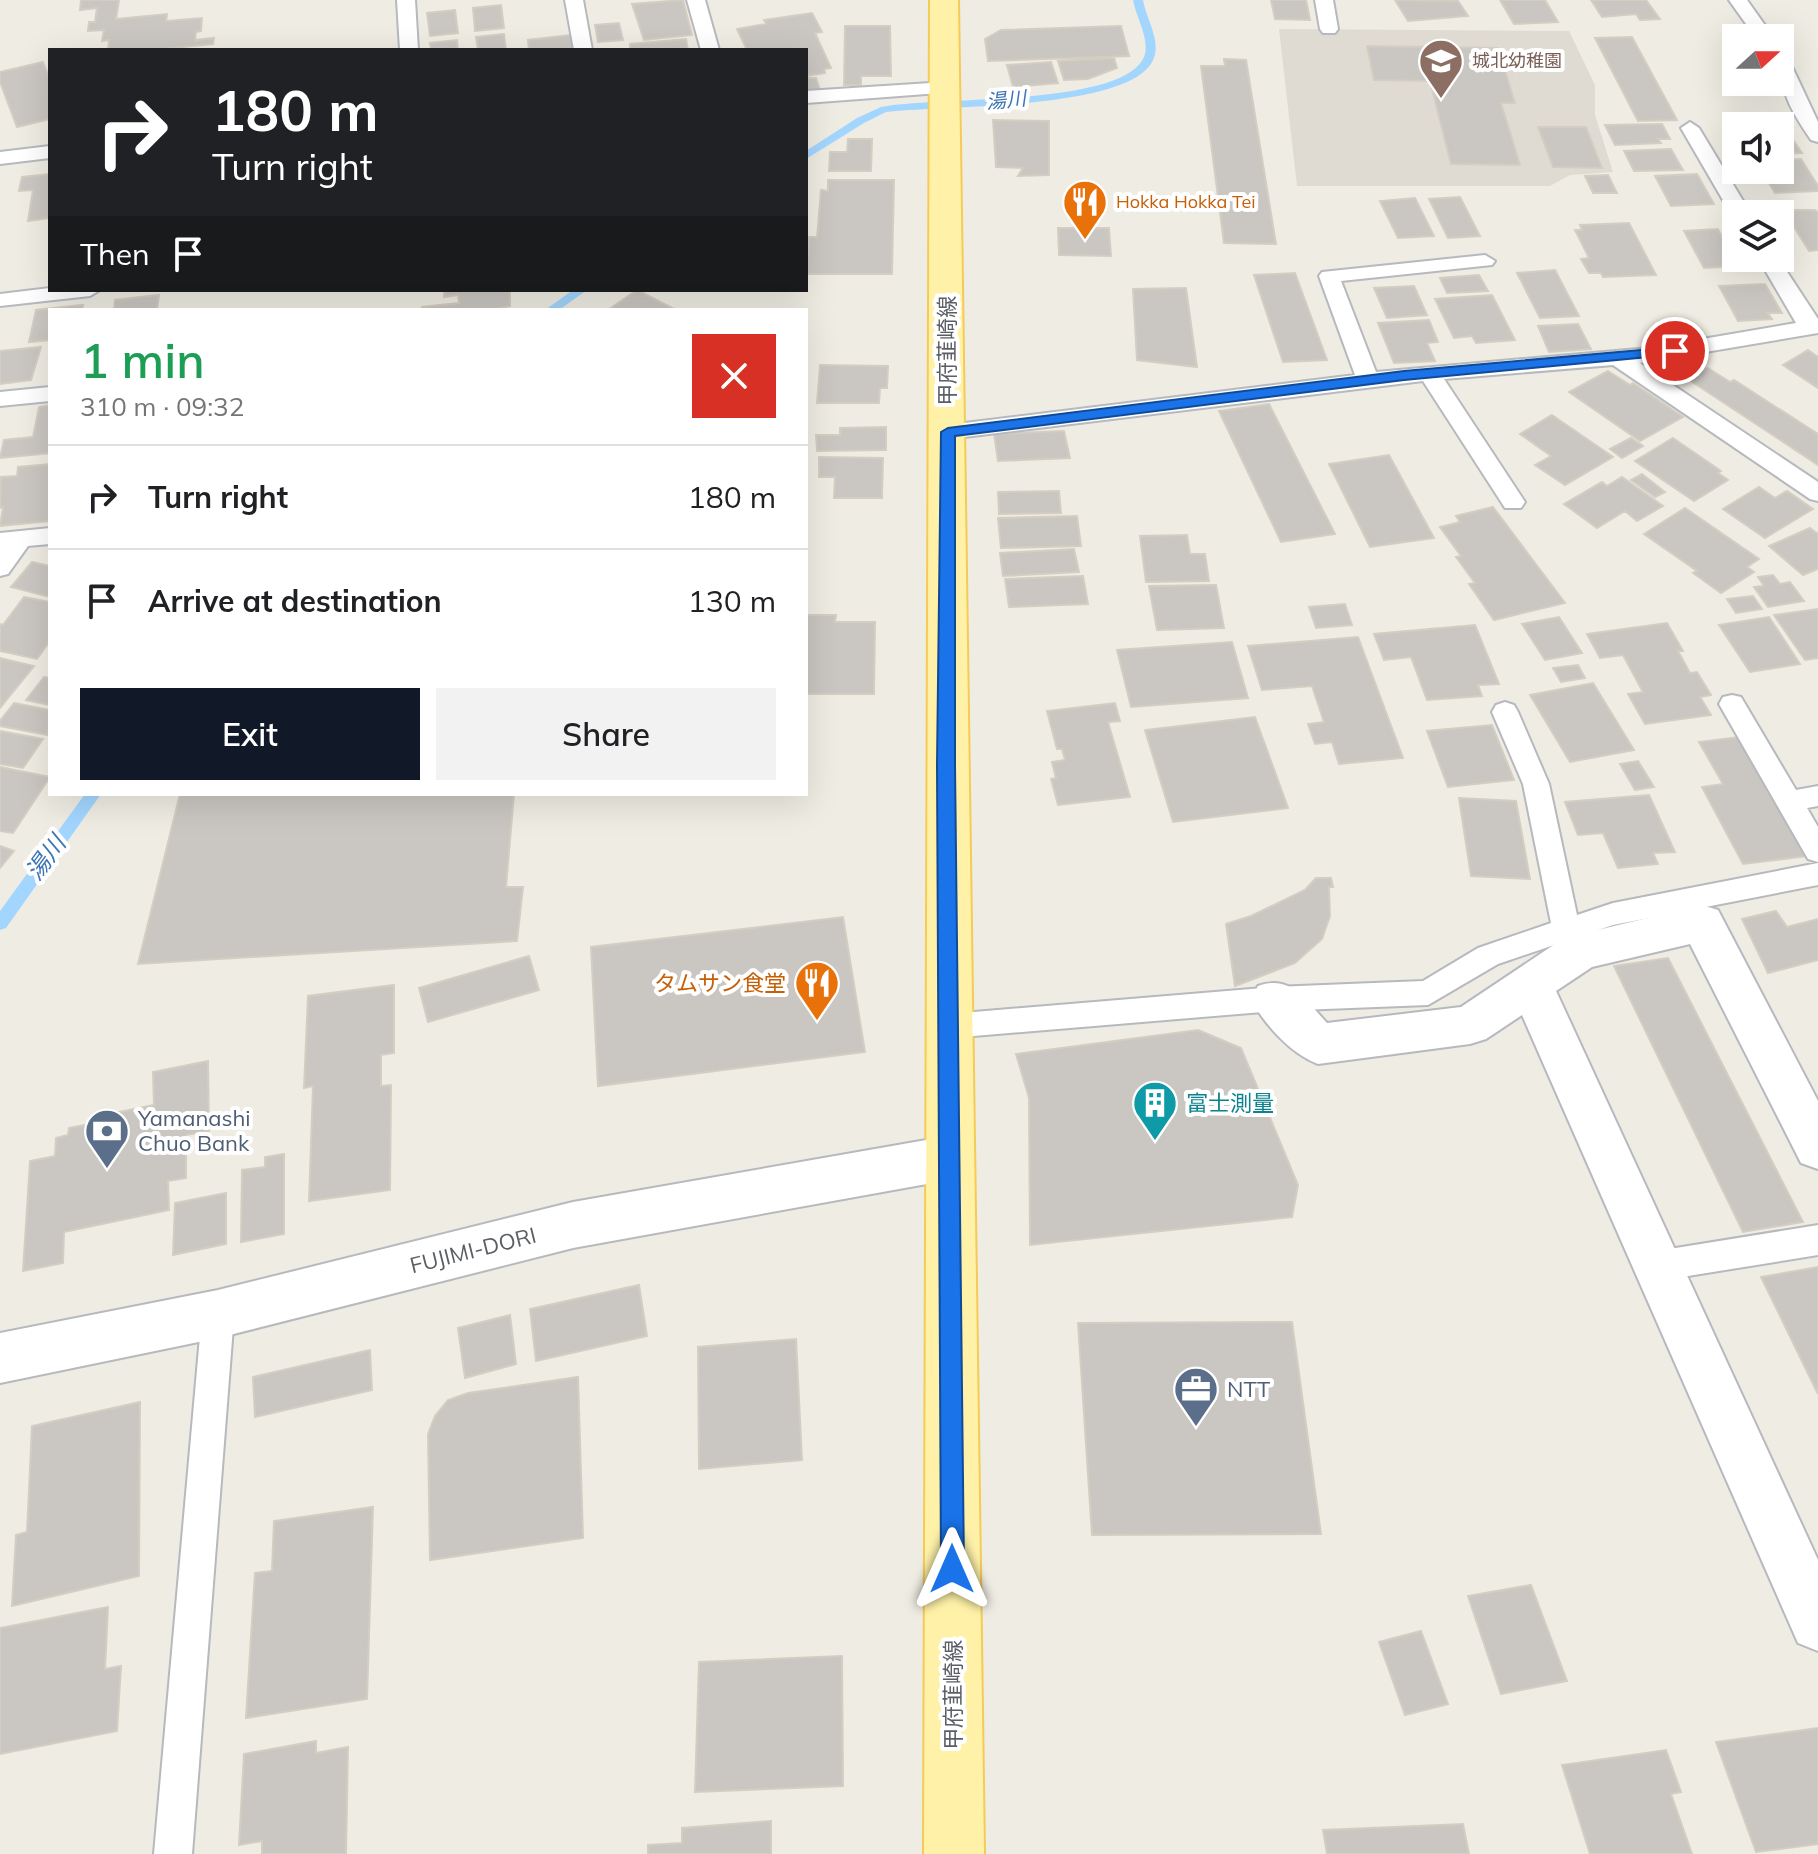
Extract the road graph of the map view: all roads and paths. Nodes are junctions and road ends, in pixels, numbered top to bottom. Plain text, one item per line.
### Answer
1 (406, 0) edge
2 (574, 0) edge
3 (696, 0) edge
4 (944, 0) edge
5 (1324, 0) edge
6 (1738, 0) edge
7 (1755, 24) edge
8 (1329, 29) dead end
9 (409, 48) edge
10 (583, 48) edge
11 (709, 48) edge
12 (1794, 94) edge
13 (808, 97) edge
14 (946, 99) junction
15 (1690, 128) dead end
16 (1818, 136) edge
17 (48, 152) edge
18 (0, 158) edge
19 (1733, 200) edge
20 (1485, 261) dead end
21 (1777, 272) edge
22 (72, 292) edge
23 (0, 300) edge
24 (1814, 327) edge
25 (1618, 358) junction
26 (1429, 373) junction
27 (1368, 380) junction
28 (48, 394) edge
29 (0, 399) edge
30 (948, 432) junction
31 (1818, 493) edge
32 (1513, 502) dead end
33 (48, 536) edge
34 (10, 540) edge
35 (0, 568) edge
36 (1732, 704) dead end
37 (1505, 712) dead end
38 (1818, 796) edge
39 (1789, 801) junction
40 (1818, 851) edge
41 (1818, 874) edge
42 (1566, 930) junction
43 (1531, 985) junction
44 (1274, 999) junction
45 (950, 1026) junction
46 (1818, 1148) edge
47 (949, 1158) junction
48 (1818, 1240) edge
49 (1657, 1266) junction
50 (218, 1314) junction
51 (0, 1358) edge
52 (1818, 1623) edge
53 (173, 1854) edge
54 (954, 1854) edge

1 - 9 lane
2 - 10 lane
3 - 11 lane
4 - 14 main road, 甲府韮崎線
5 - 8 lane
6 - 7 lane
12 - 16 lane
13 - 14 lane
14 - 30 main road, 甲府韮崎線
15 - 19 lane
17 - 18 lane
20 - 27 lane
21 - 24 lane
22 - 23 lane
24 - 25 lane
25 - 26 lane
25 - 31 lane
26 - 27 lane
26 - 32 lane
27 - 30 lane
28 - 29 lane
30 - 45 main road, 甲府韮崎線
33 - 34 lane
34 - 35 lane
36 - 39 lane
37 - 42 lane
38 - 39 lane
39 - 40 lane
41 - 42 lane
42 - 44 lane
43 - 44 street
43 - 46 street
43 - 49 street
44 - 45 lane
45 - 47 main road, 甲府韮崎線
47 - 50 street, FUJIMI-DORI
47 - 54 main road, 甲府韮崎線
48 - 49 lane
49 - 52 street
50 - 51 street, FUJIMI-DORI
50 - 53 lane

